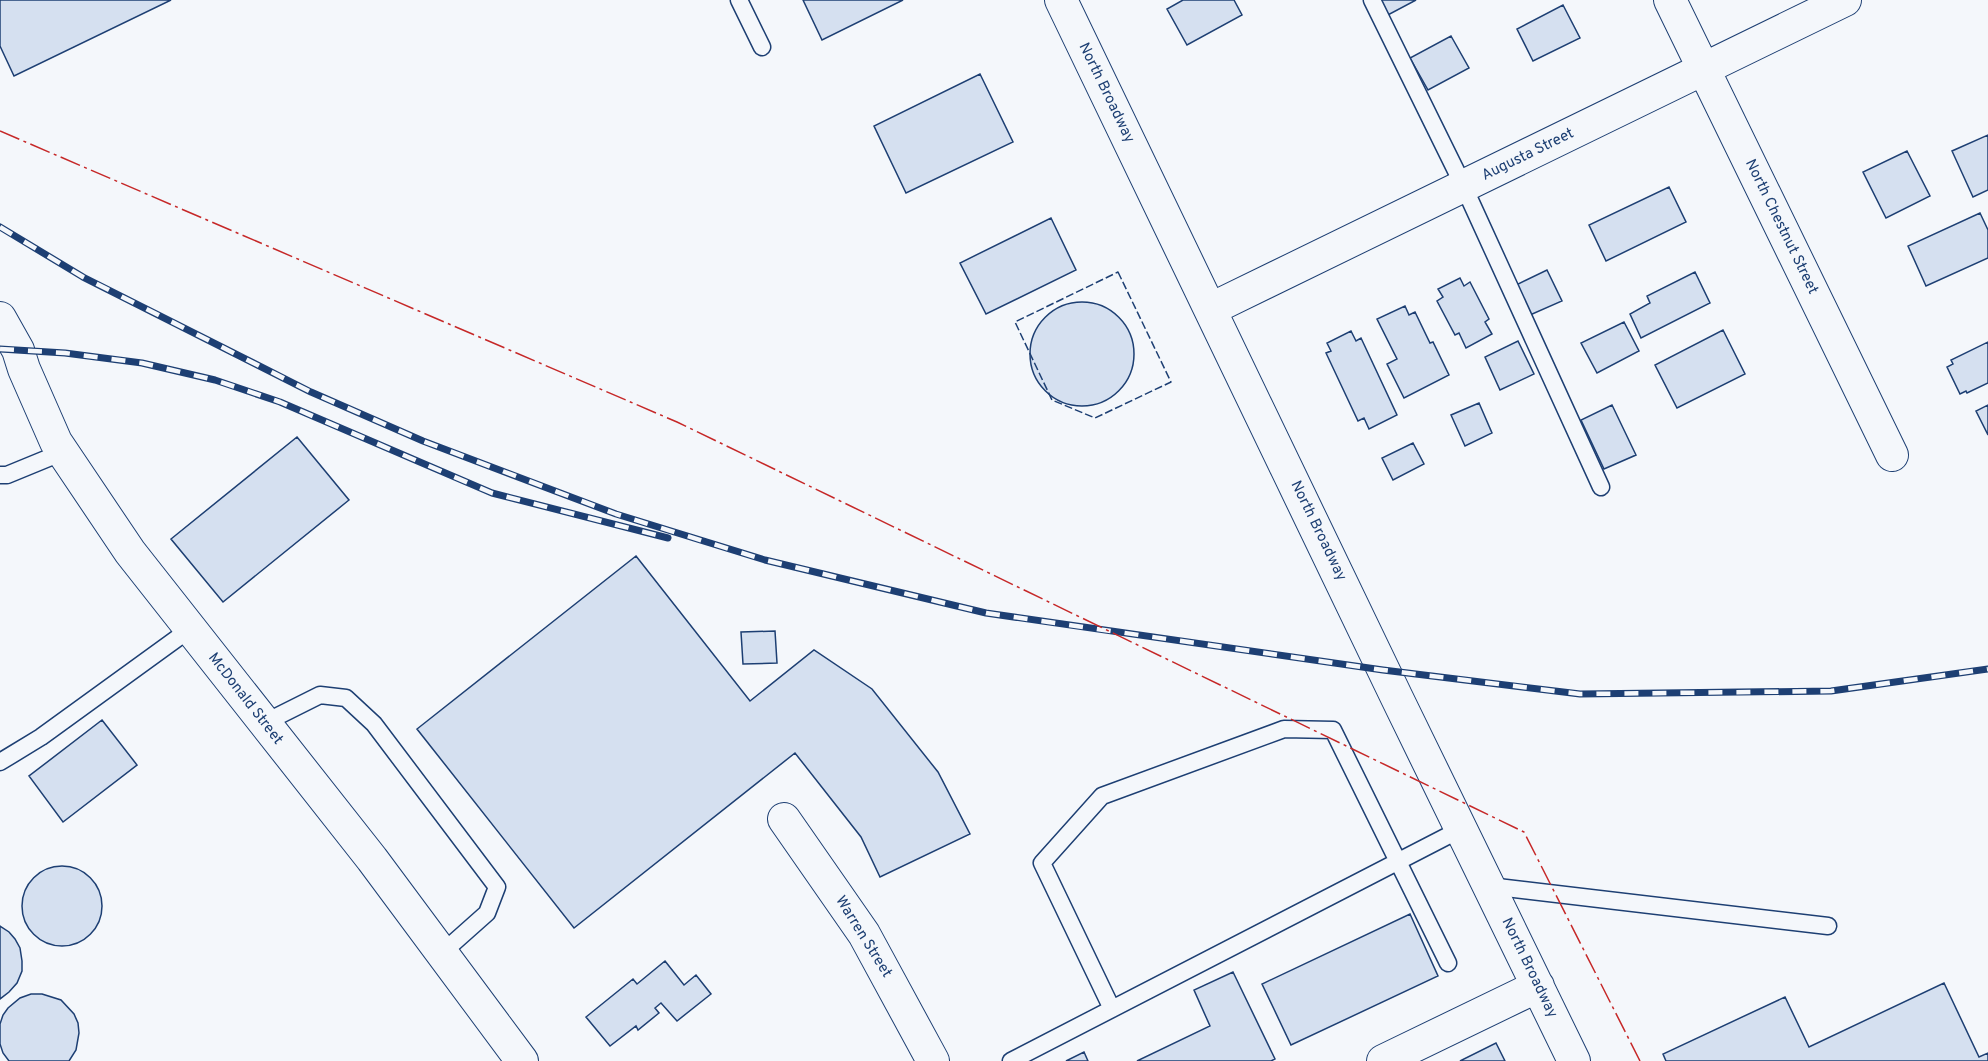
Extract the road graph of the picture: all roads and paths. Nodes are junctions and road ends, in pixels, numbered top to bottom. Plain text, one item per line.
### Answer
1 (739, 0) edge
2 (1061, 0) edge
3 (1372, 0) edge
4 (1670, 0) edge
5 (1845, 0) edge
6 (762, 47) dead end
7 (1703, 70) junction
8 (1464, 187) junction
9 (1211, 309) junction
10 (0, 318) edge
11 (63, 452) junction
12 (1893, 455) dead end
13 (0, 475) edge
14 (1601, 488) dead end
15 (190, 629) junction
16 (264, 723) junction
17 (0, 762) edge
18 (784, 819) dead end
19 (1461, 829) junction
20 (1399, 861) junction
21 (1489, 886) junction
22 (1828, 926) dead end
23 (442, 953) junction
24 (1448, 963) dead end
25 (1538, 986) junction
26 (1112, 1009) junction
27 (522, 1061) edge
28 (933, 1061) edge
29 (1011, 1061) edge
30 (1383, 1061) edge
31 (1574, 1061) edge

1 - 6 lane
2 - 9 street, North Broadway
3 - 8 lane
4 - 7 street, North Chestnut Street
5 - 7 street, Augusta Street
7 - 8 street, Augusta Street
7 - 12 street, North Chestnut Street
8 - 9 street, Augusta Street
8 - 14 lane
9 - 19 street, North Broadway
10 - 11 street, McDonald Street
11 - 13 lane
11 - 15 street, McDonald Street
15 - 16 street, McDonald Street
15 - 17 lane
16 - 23 street, McDonald Street
16 - 23 lane
18 - 28 street, Warren Street
19 - 20 lane
19 - 21 street, North Broadway
20 - 24 lane
20 - 26 lane
20 - 26 lane
21 - 22 lane
21 - 25 street, North Broadway
23 - 27 street, McDonald Street
25 - 30 street
25 - 31 street, North Broadway
26 - 29 lane

